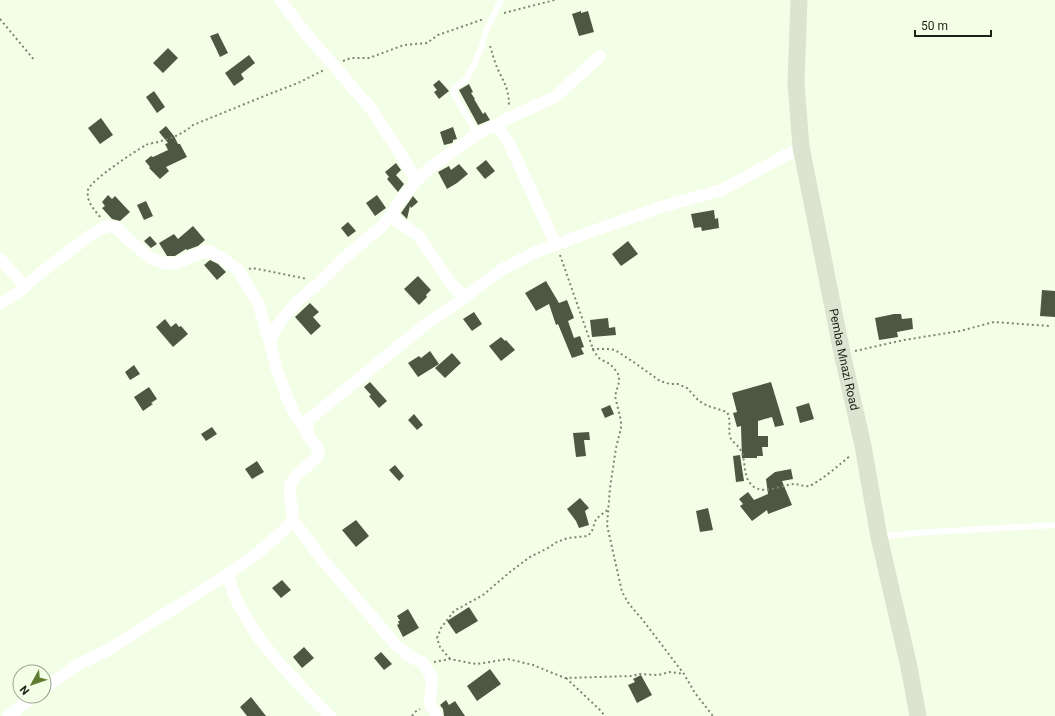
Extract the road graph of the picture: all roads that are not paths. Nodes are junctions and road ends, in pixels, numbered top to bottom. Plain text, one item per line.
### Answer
1 (280, 0) edge
2 (501, 0) edge
3 (799, 0) edge
4 (600, 56) dead end
5 (496, 126) junction
6 (476, 135) junction
7 (801, 147) junction
8 (416, 181) junction
9 (392, 214) junction
10 (556, 245) junction
11 (0, 259) edge
12 (25, 286) junction
13 (468, 295) junction
14 (0, 304) edge
15 (270, 343) junction
16 (308, 434) junction
17 (293, 520) junction
18 (1055, 525) edge
19 (879, 537) junction
20 (228, 574) junction
21 (52, 683) edge
22 (24, 704) edge
23 (8, 716) edge
24 (330, 716) edge
25 (436, 716) edge
26 (918, 716) edge

1 - 8 street
2 - 6 lane
3 - 7 main road, Pemba Mnazi Road
4 - 5 street
5 - 6 street
5 - 10 street
6 - 8 street
7 - 10 street
7 - 19 main road, Pemba Mnazi Road
8 - 9 street
9 - 13 street
9 - 15 street
10 - 13 street
11 - 12 street
12 - 14 street
12 - 15 street
13 - 16 street
15 - 16 street
16 - 17 street
17 - 20 street
17 - 25 street
18 - 19 lane
19 - 26 main road, Pemba Mnazi Road
20 - 21 street
20 - 24 street
22 - 23 street

